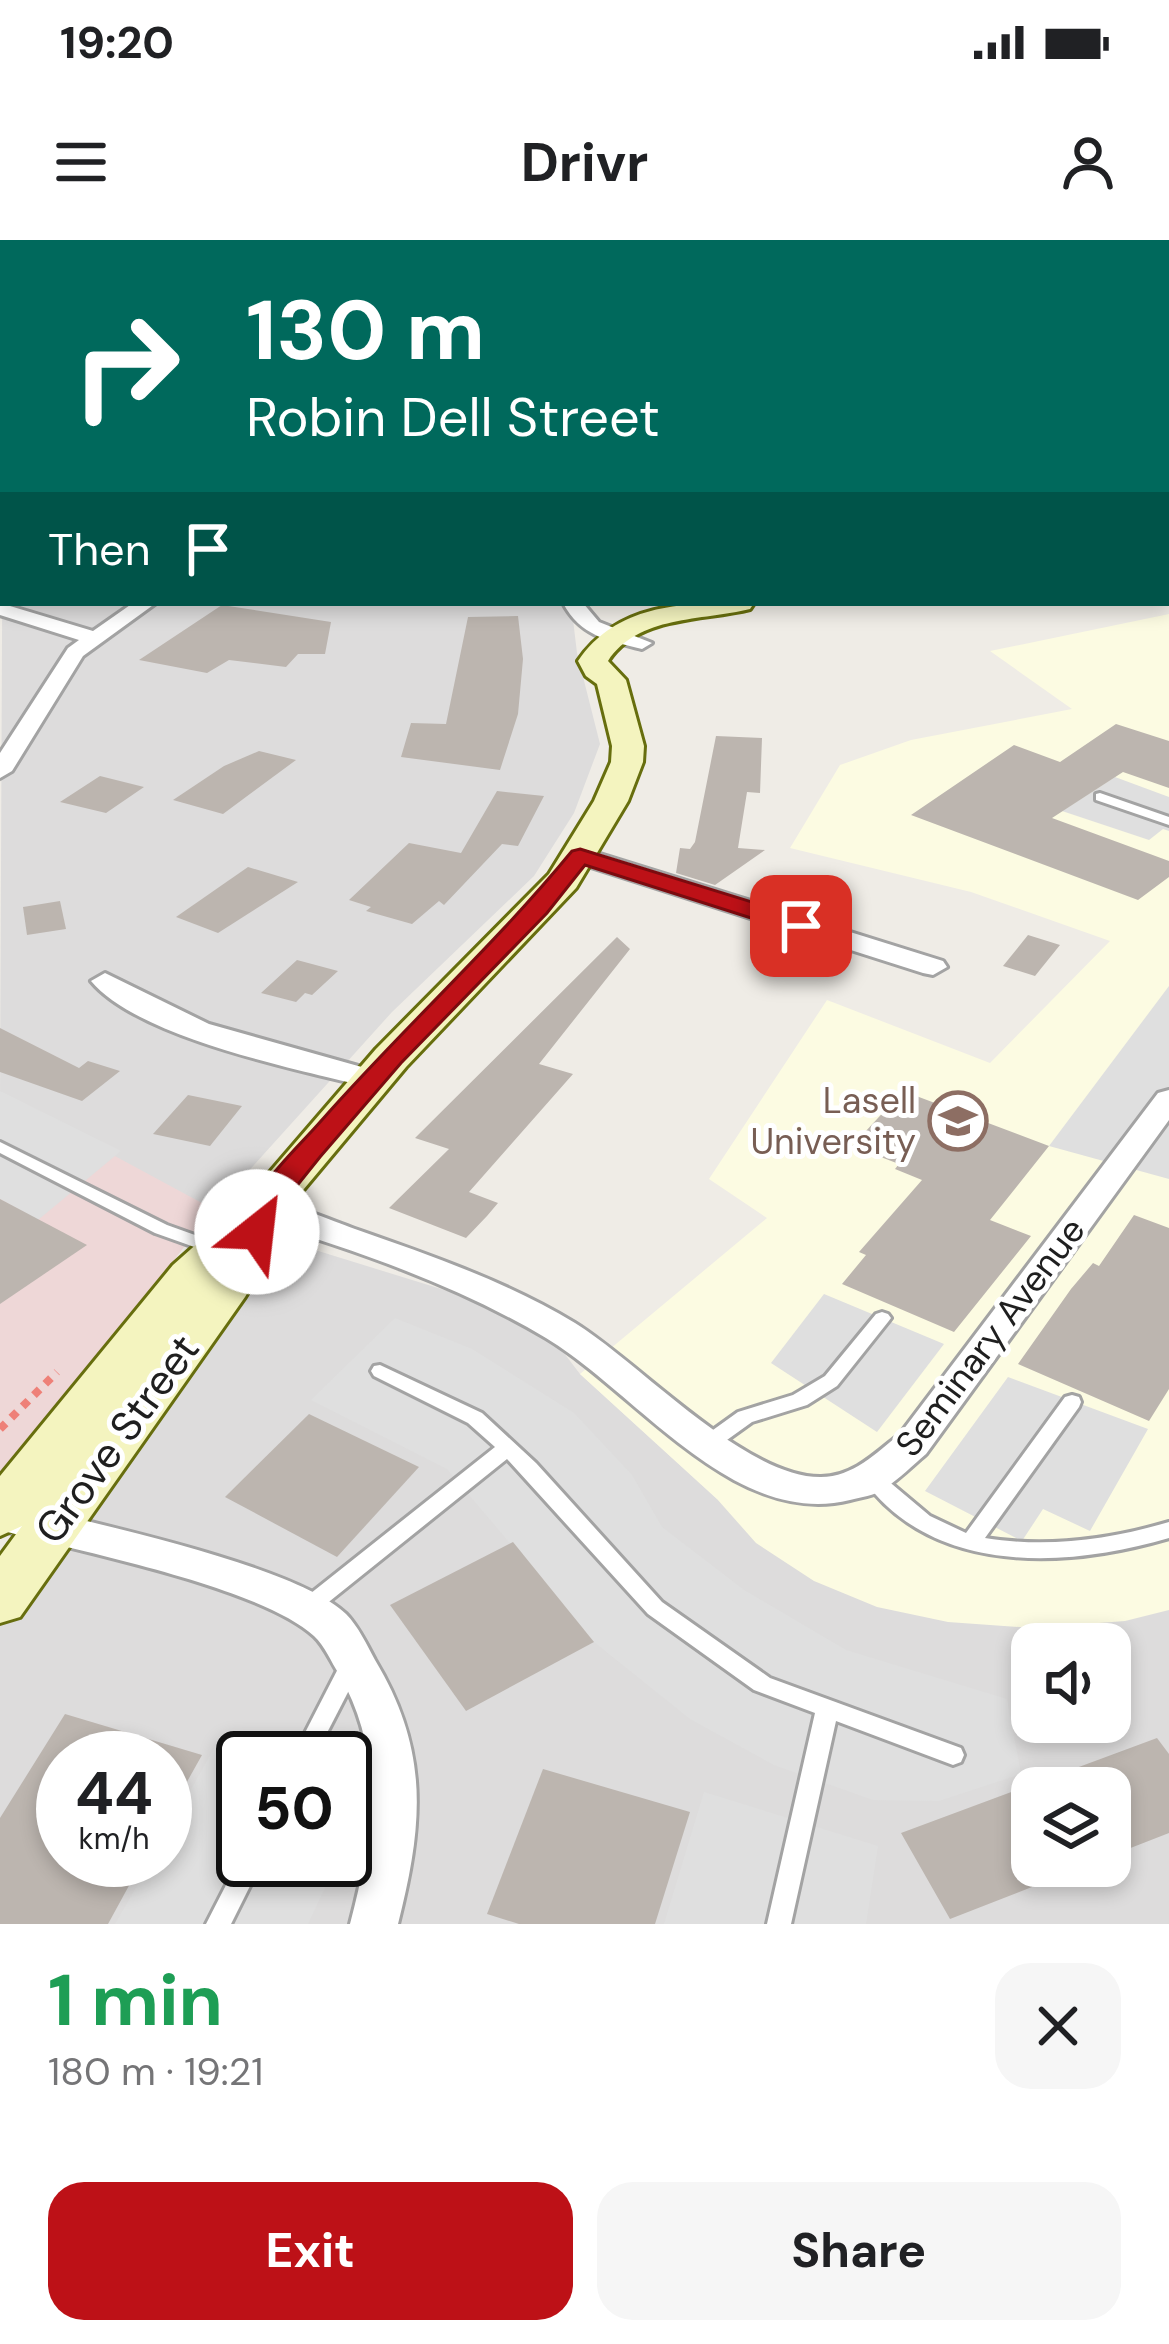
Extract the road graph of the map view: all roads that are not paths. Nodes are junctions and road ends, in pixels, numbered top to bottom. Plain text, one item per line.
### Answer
1 (141, 606) edge
2 (574, 606) edge
3 (726, 606) edge
4 (0, 609) edge
5 (690, 614) junction
6 (612, 635) junction
7 (92, 637) junction
8 (642, 643) junction
9 (611, 680) junction
10 (0, 771) edge
11 (1100, 797) dead end
12 (1169, 821) edge
13 (580, 856) junction
14 (933, 967) dead end
15 (105, 981) dead end
16 (372, 1079) junction
17 (1169, 1099) edge
18 (0, 1147) edge
19 (261, 1211) junction
20 (216, 1249) junction
21 (882, 1318) dead end
22 (380, 1371) dead end
23 (1072, 1402) dead end
24 (706, 1445) junction
25 (507, 1448) junction
26 (873, 1478) junction
27 (0, 1515) edge
28 (50, 1530) junction
29 (1169, 1531) edge
30 (972, 1540) junction
31 (0, 1600) edge
32 (306, 1609) junction
33 (353, 1661) junction
34 (827, 1710) junction
35 (317, 1731) edge
36 (952, 1755) dead end
37 (237, 1887) edge
38 (218, 1924) edge
39 (374, 1924) edge
40 (779, 1924) edge

1 - 7 street
2 - 6 street
3 - 5 main road
4 - 7 street
5 - 6 main road
5 - 8 main road
6 - 8 street
6 - 9 main road, Grove Street
7 - 10 street
8 - 9 main road
9 - 13 main road, Grove Street
11 - 12 lane
13 - 14 street
13 - 16 main road, Grove Street
15 - 16 street
16 - 19 main road, Grove Street
17 - 26 street, Seminary Avenue
18 - 20 lane
19 - 20 main road, Grove Street
19 - 24 street, Seminary Avenue
19 - 28 main road, Grove Street
20 - 27 main road, Grove Street
21 - 24 lane
22 - 25 lane
23 - 30 lane
24 - 26 street, Seminary Avenue
25 - 32 lane
25 - 34 lane
26 - 30 lane
27 - 28 street
28 - 31 main road, Grove Street
28 - 32 street
29 - 30 lane
32 - 33 street
33 - 35 lane
33 - 39 street
34 - 36 lane
34 - 40 lane
37 - 38 lane

